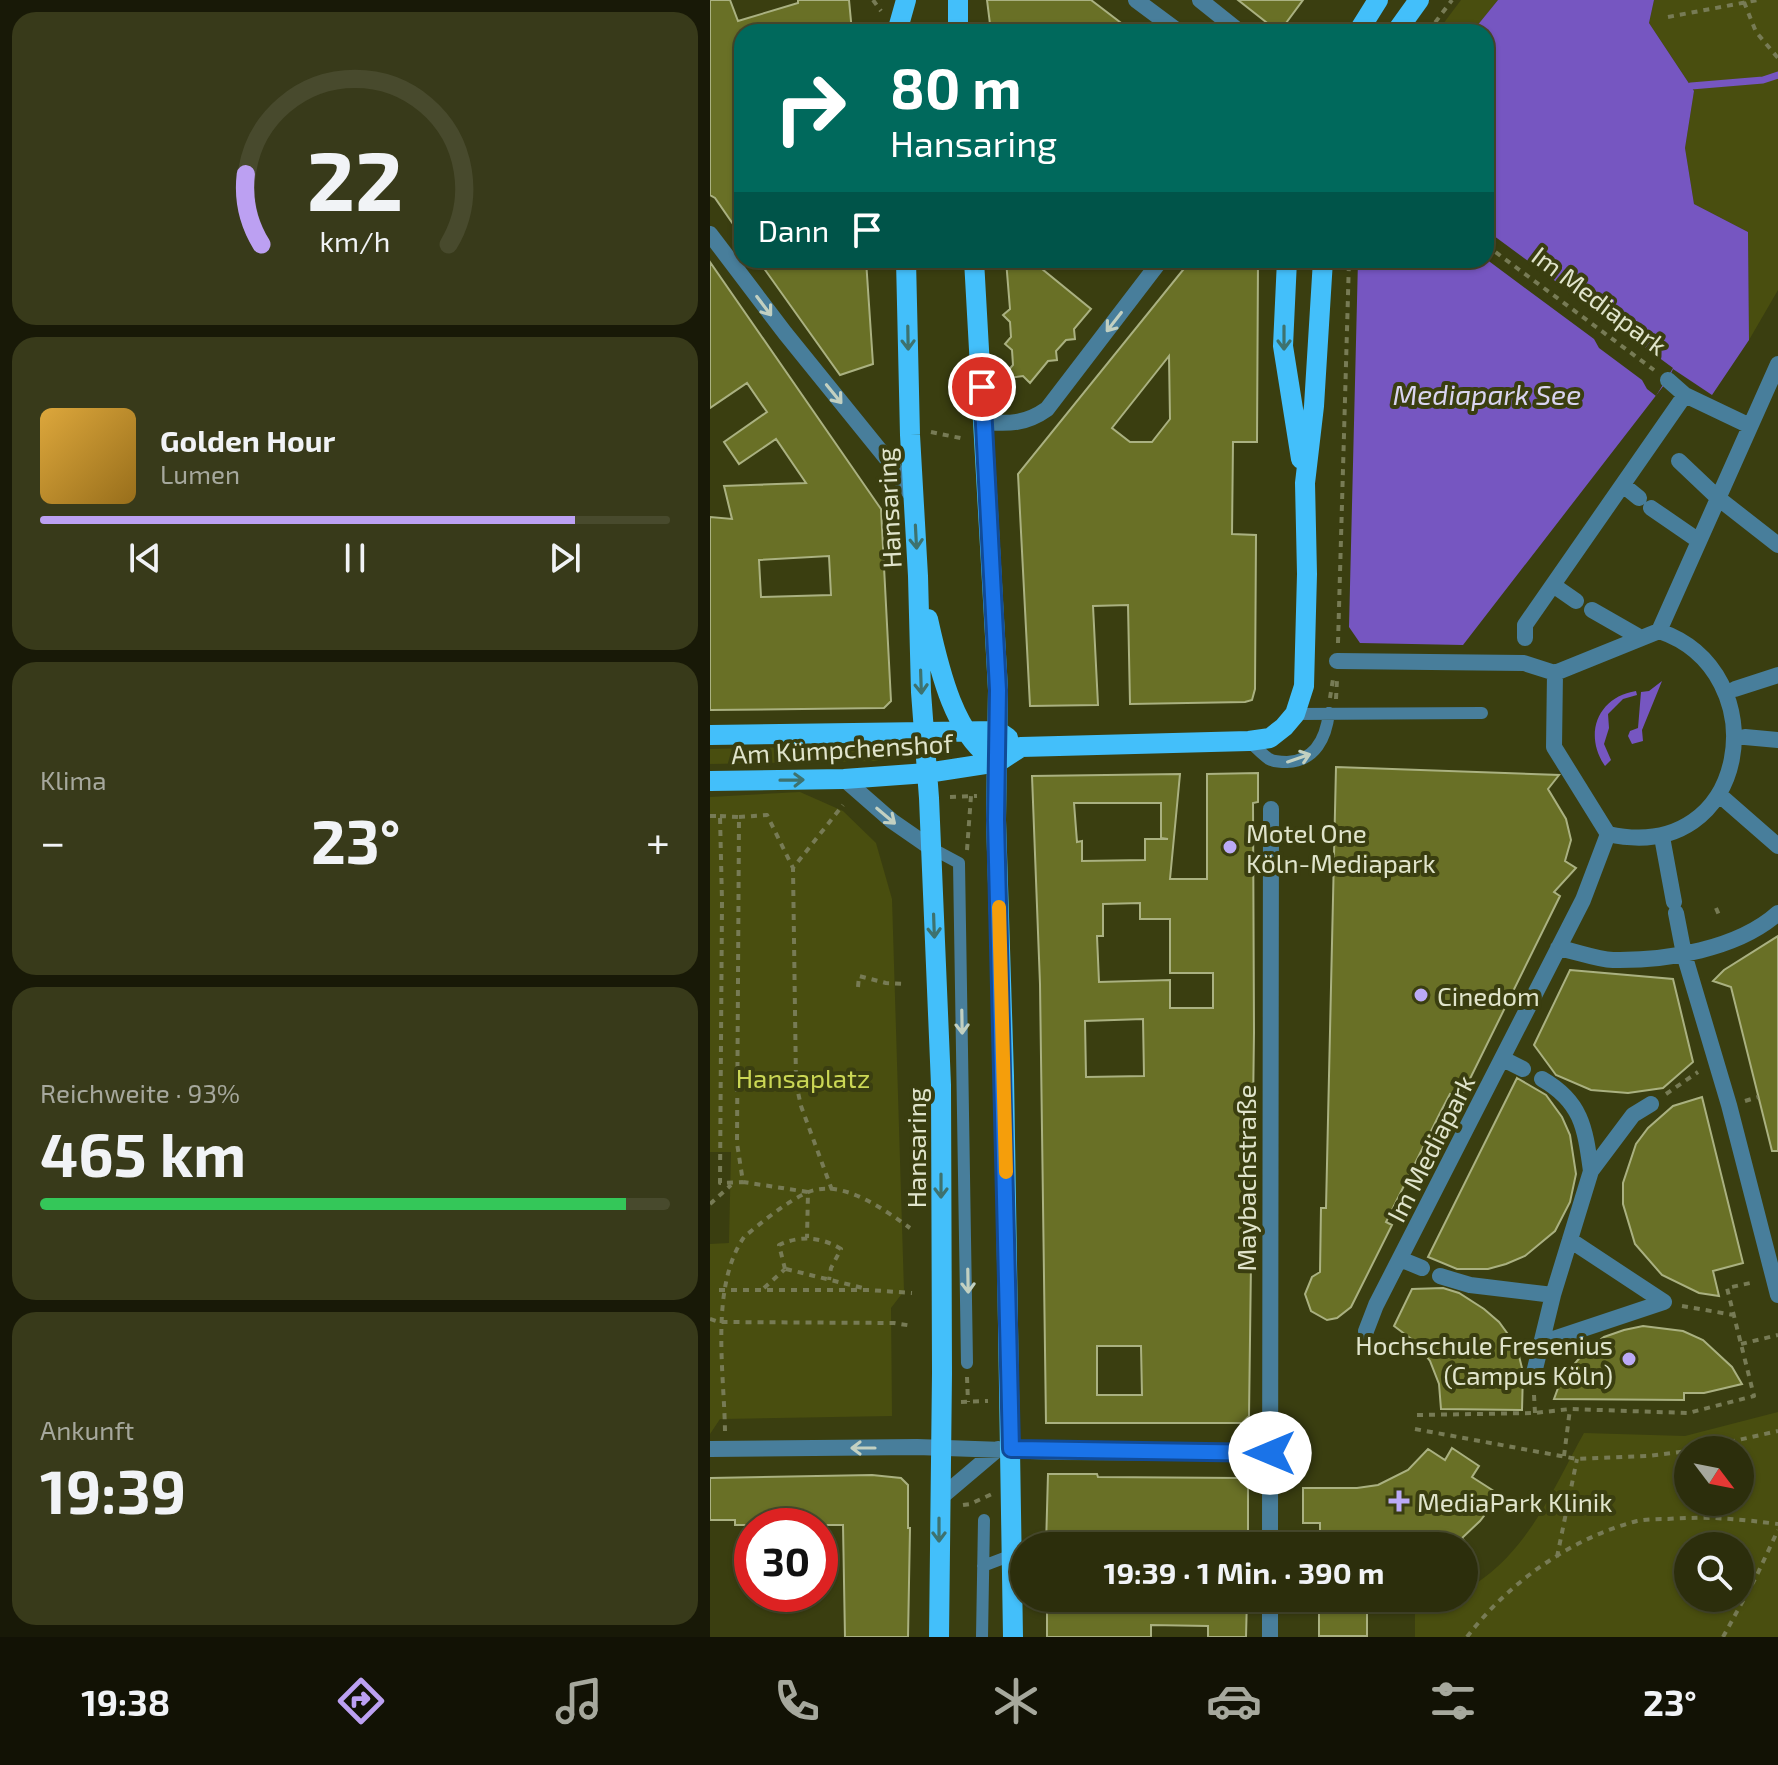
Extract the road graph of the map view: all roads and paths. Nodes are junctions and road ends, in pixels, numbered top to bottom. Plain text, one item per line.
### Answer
1 (906, 0) edge
2 (958, 0) edge
3 (1136, 0) edge
4 (1200, 0) edge
5 (1378, 0) edge
6 (1419, 0) edge
7 (1452, 0) edge
8 (1758, 0) edge
9 (1744, 1) edge
10 (1668, 17) dead end
11 (899, 24) edge
12 (958, 24) edge
13 (1168, 24) edge
14 (1230, 24) edge
15 (1363, 24) edge
16 (1402, 24) edge
17 (1434, 24) edge
18 (1778, 58) edge
19 (710, 234) edge
20 (1494, 251) edge
21 (734, 266) edge
22 (736, 268) edge
23 (906, 268) edge
24 (974, 268) edge
25 (1155, 268) edge
26 (1287, 268) edge
27 (1323, 268) edge
28 (1349, 268) edge
29 (1778, 364) edge
30 (1668, 380) joint
31 (1685, 395) junction
32 (984, 422) junction
33 (1750, 426) junction
34 (910, 435) junction
35 (986, 445) junction
36 (1679, 461) dead end
37 (1305, 483) junction
38 (1623, 485) junction
39 (1718, 498) junction
40 (914, 499) junction
41 (1699, 541) junction
42 (1778, 545) edge
43 (918, 576) junction
44 (1553, 585) junction
45 (1576, 601) dead end
46 (1592, 610) dead end
47 (1659, 631) junction
48 (1641, 638) junction
49 (1524, 649) junction
50 (1337, 661) junction
51 (1555, 673) junction
52 (1778, 675) edge
53 (1735, 689) junction
54 (1329, 713) junction
55 (1482, 713) dead end
56 (1295, 714) junction
57 (998, 731) junction
58 (965, 732) junction
59 (924, 733) junction
60 (710, 735) edge
61 (1745, 737) junction
62 (1778, 740) edge
63 (1249, 741) junction
64 (1021, 747) junction
65 (993, 769) junction
66 (927, 773) junction
67 (844, 779) junction
68 (710, 781) edge
69 (950, 797) dead end
70 (1723, 798) junction
71 (843, 805) dead end
72 (1271, 809) dead end
73 (710, 816) edge
74 (720, 816) junction
75 (739, 817) junction
76 (1608, 834) junction
77 (1662, 837) junction
78 (1778, 846) edge
79 (931, 848) junction
80 (793, 868) junction
81 (959, 870) junction
82 (1716, 908) dead end
83 (1778, 913) edge
84 (1719, 915) dead end
85 (1558, 948) junction
86 (1684, 954) junction
87 (905, 984) dead end
88 (858, 987) dead end
89 (1503, 1059) junction
90 (1523, 1069) dead end
91 (1697, 1073) dead end
92 (1542, 1079) dead end
93 (1681, 1083) dead end
94 (1651, 1104) dead end
95 (1591, 1171) junction
96 (743, 1182) junction
97 (732, 1183) junction
98 (832, 1190) junction
99 (808, 1192) junction
100 (710, 1204) edge
101 (910, 1228) dead end
102 (807, 1238) junction
103 (1570, 1240) junction
104 (1400, 1259) junction
105 (1422, 1268) dead end
106 (785, 1269) junction
107 (1440, 1276) dead end
108 (1773, 1278) junction
109 (829, 1280) junction
110 (719, 1290) junction
111 (763, 1290) junction
112 (869, 1290) junction
113 (912, 1293) dead end
114 (1553, 1295) junction
115 (1778, 1295) edge
116 (1671, 1303) junction
117 (968, 1315) junction
118 (1734, 1315) junction
119 (941, 1316) junction
120 (710, 1319) edge
121 (719, 1322) junction
122 (913, 1326) dead end
123 (1366, 1331) dead end
124 (1778, 1335) edge
125 (1541, 1343) junction
126 (1741, 1344) junction
127 (967, 1363) joint
128 (1533, 1377) dead end
129 (1534, 1399) dead end
130 (968, 1402) dead end
131 (1570, 1409) junction
132 (1535, 1413) junction
133 (1417, 1415) dead end
134 (1415, 1429) dead end
135 (1778, 1431) edge
136 (1754, 1436) edge
137 (941, 1448) junction
138 (717, 1449) edge
139 (1005, 1449) junction
140 (1674, 1451) edge
141 (1270, 1453) junction
142 (1564, 1456) junction
143 (1577, 1459) junction
144 (939, 1499) junction
145 (984, 1520) dead end
146 (1778, 1527) edge
147 (1010, 1532) edge
148 (1270, 1532) edge
149 (1010, 1556) edge
150 (1557, 1557) junction
151 (983, 1566) junction
152 (1013, 1612) edge
153 (1270, 1612) edge
154 (939, 1637) edge
155 (982, 1637) edge
156 (1013, 1637) edge
157 (1270, 1637) edge
158 (1467, 1637) edge
159 (1723, 1637) edge

1 - 11 main road
2 - 12 main road
3 - 13 street
4 - 14 street
5 - 15 main road
6 - 16 main road
7 - 17 path
8 - 9 path
9 - 10 path
9 - 18 path
19 -> 21 street
20 - 30 path, Im Mediapark
22 -> 40 street
23 -> 34 main road, Hansaring
24 - 32 main road
25 -> 32 street
26 -> 37 main road
27 - 37 main road
28 - 50 path
29 - 33 street
30 - 31 street, Im Mediapark
31 - 33 street, Im Mediapark
31 - 38 street
32 - 35 main road
33 - 39 street
34 - 35 path
34 - 40 main road, Hansaring
35 - 57 main road
36 - 39 street
37 - 56 main road
38 - 41 street
38 - 44 street
39 - 41 street
39 - 42 street
40 -> 43 main road, Hansaring
41 - 47 street
43 - 58 main road
43 -> 59 main road, Hansaring
44 - 45 street
44 - 49 street
46 - 48 street
47 - 48 street
47 - 53 street
48 - 51 street
49 - 50 street
49 - 51 street
50 - 54 path
51 - 76 street
52 - 53 street
53 - 61 street
54 - 55 lane
54 - 56 lane
63 -> 54 lane
56 - 63 main road
57 - 58 main road, Am Kümpchenshof
57 - 64 main road
57 - 65 main road
58 - 59 main road, Am Kümpchenshof
58 - 65 main road
59 - 60 main road, Am Kümpchenshof
59 - 65 main road
59 - 66 main road, Hansaring
61 - 62 street
61 - 70 street
63 - 64 main road
64 - 65 main road, Am Kümpchenshof
65 - 66 main road, Am Kümpchenshof
65 - 139 main road
66 - 67 main road, Am Kümpchenshof
66 - 79 main road, Hansaring
68 -> 67 main road, Am Kümpchenshof
67 -> 79 street
69 - 81 path
70 - 77 street
70 - 78 street
71 - 80 path
72 - 141 street, Maybachstraße
73 - 74 path
74 - 75 path
74 - 97 path
75 - 80 path
75 - 96 path
76 - 77 street
76 - 85 street, Im Mediapark
77 - 86 street
79 - 81 lane
79 -> 119 main road, Hansaring
80 - 98 path
81 -> 117 lane
82 - 84 path
83 - 86 street
85 - 86 street
85 - 89 street, Im Mediapark
86 - 108 street
87 - 88 path
89 - 90 street, Im Mediapark
89 - 104 street, Im Mediapark
91 - 93 path
92 - 95 street
94 - 95 street
95 - 103 street
96 - 97 path
96 - 99 path
97 - 100 path
98 - 99 path
98 - 101 path
99 - 102 path
99 - 110 path
102 - 106 path
102 - 109 path
103 - 114 street
103 - 116 street
104 - 105 street, Im Mediapark
104 - 123 street, Im Mediapark
106 - 109 path
106 - 111 path
107 - 114 street
108 - 115 street
108 - 118 path
109 - 112 path
110 - 111 path
110 - 121 path
111 - 112 path
112 - 113 path
114 - 125 street
116 - 118 path
116 - 125 street
117 - 119 lane
117 - 127 lane
118 - 126 path
119 - 137 main road, Hansaring
120 - 121 path
121 - 122 path
121 - 138 path
124 - 126 path
125 - 128 street
126 - 131 path
127 - 130 path
129 - 132 path
131 - 132 path
131 - 142 path
132 - 133 path
134 - 142 path
135 - 136 path
137 -> 138 street
137 - 139 street
137 - 144 main road, Hansaring
139 - 141 street
139 - 144 street
139 - 147 main road
140 - 143 path
141 - 148 street, Maybachstraße
142 - 143 path
143 - 150 path
144 -> 154 main road, Hansaring
145 - 151 lane
146 - 150 path
146 - 159 path
149 - 151 lane
150 - 158 path
151 - 155 lane
152 - 156 main road
153 - 157 street

